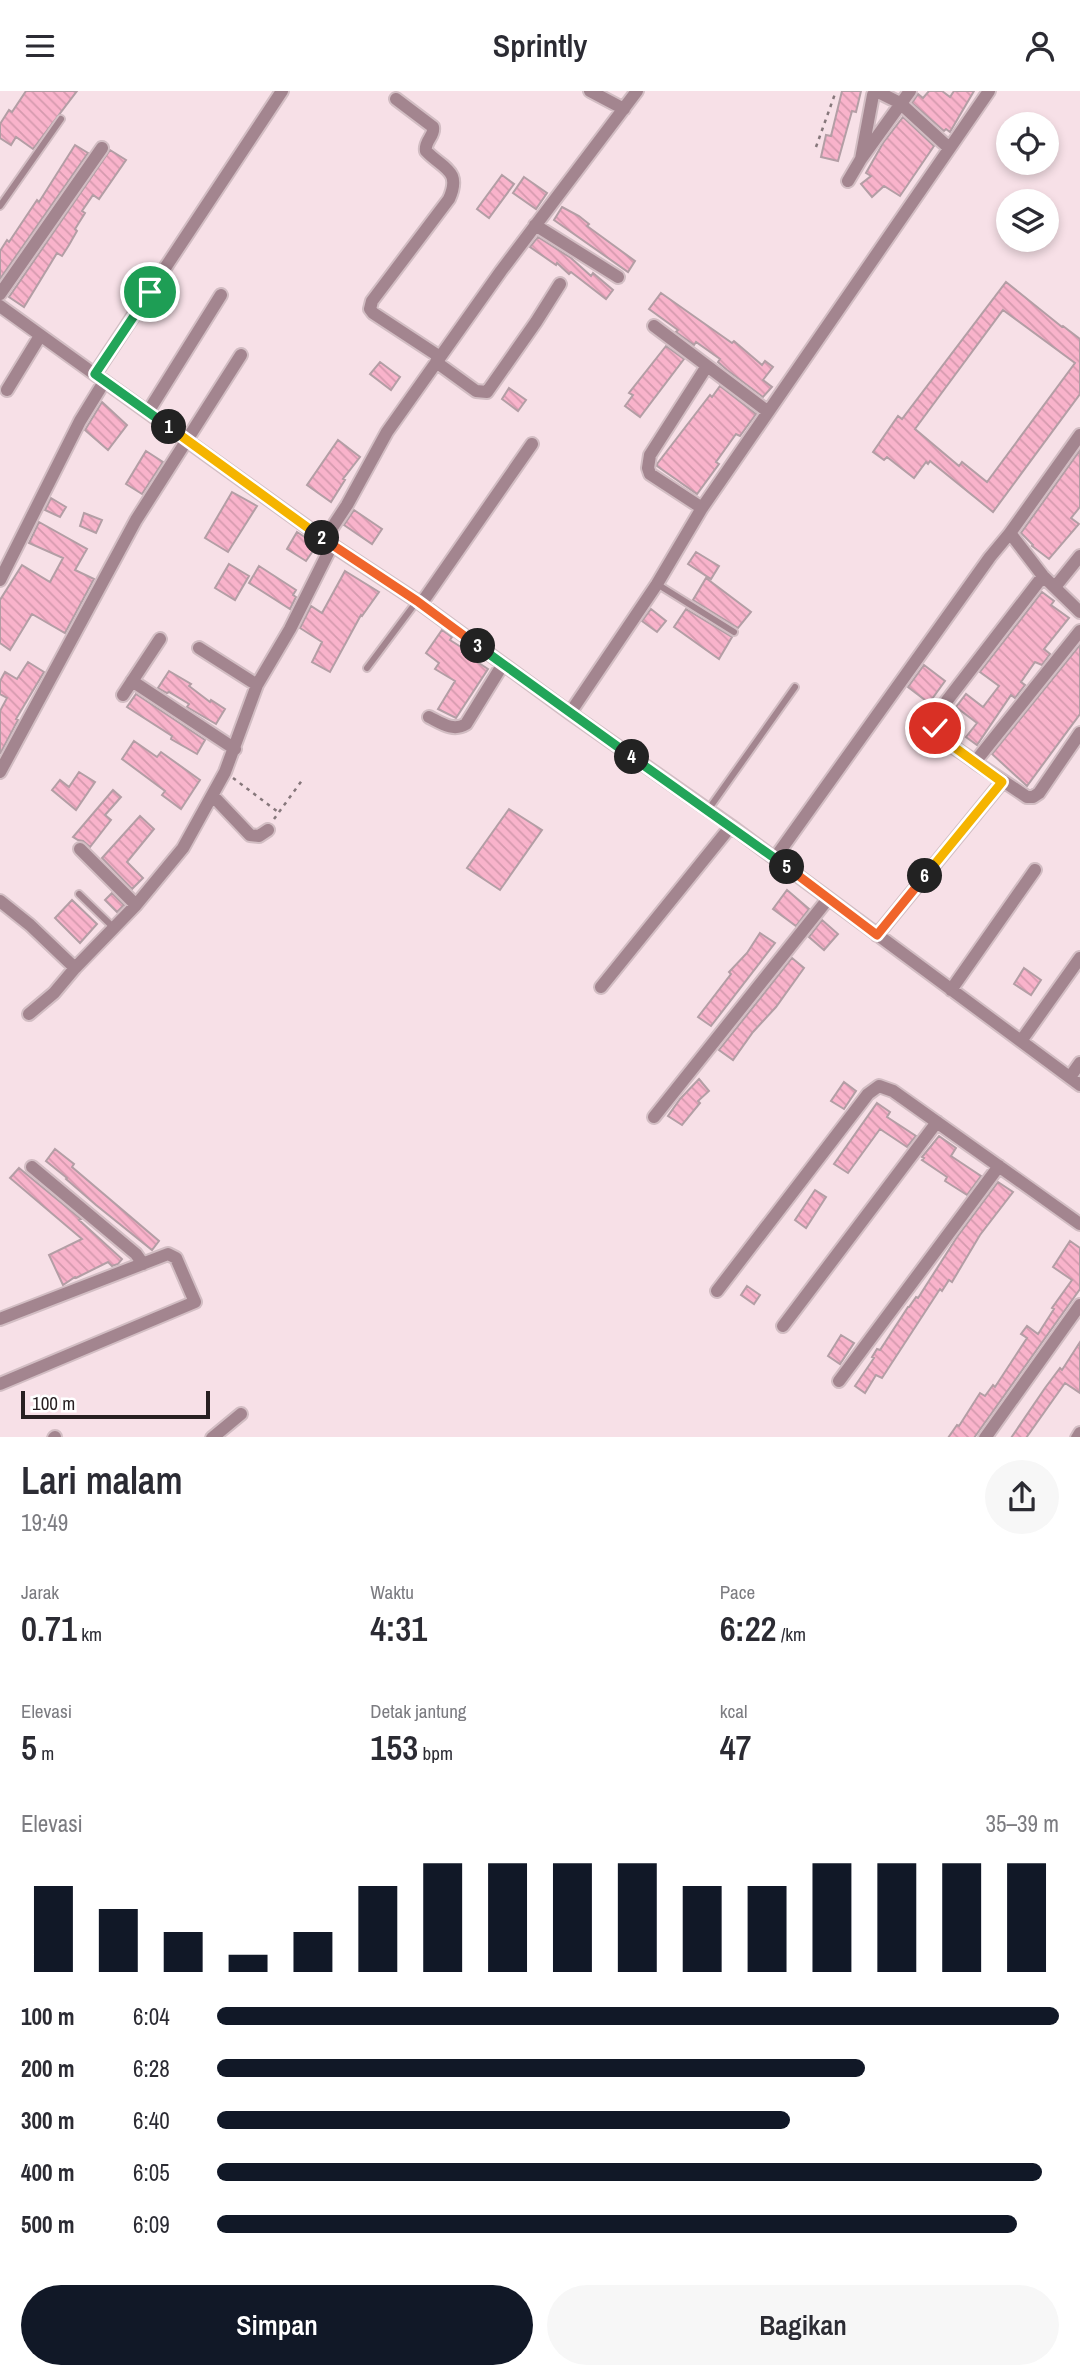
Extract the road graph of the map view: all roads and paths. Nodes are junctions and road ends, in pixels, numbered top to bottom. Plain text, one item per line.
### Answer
1 (282, 91) edge
2 (590, 91) edge
3 (637, 91) edge
4 (836, 91) edge
5 (910, 91) edge
6 (989, 91) edge
7 (396, 99) dead end
8 (900, 103) junction
9 (624, 109) junction
10 (61, 119) dead end
11 (816, 146) dead end
12 (102, 148) dead end
13 (949, 148) junction
14 (861, 159) junction
15 (848, 181) dead end
16 (0, 207) edge
17 (536, 225) junction
18 (618, 277) dead end
19 (561, 284) dead end
20 (0, 294) edge
21 (221, 295) dead end
22 (0, 306) edge
23 (654, 326) dead end
24 (40, 335) junction
25 (241, 355) dead end
26 (438, 360) junction
27 (707, 366) junction
28 (100, 378) junction
29 (7, 390) dead end
30 (768, 411) junction
31 (148, 412) junction
32 (1080, 435) edge
33 (186, 439) junction
34 (532, 444) dead end
35 (702, 508) junction
36 (1010, 533) junction
37 (328, 543) junction
38 (1080, 556) edge
39 (1043, 576) junction
40 (0, 580) edge
41 (657, 583) junction
42 (1055, 587) junction
43 (419, 603) junction
44 (1080, 612) edge
45 (1080, 631) edge
46 (734, 632) dead end
47 (160, 639) dead end
48 (199, 648) dead end
49 (503, 664) junction
50 (367, 668) dead end
51 (132, 681) junction
52 (257, 685) junction
53 (795, 687) dead end
54 (123, 695) dead end
55 (570, 713) junction
56 (429, 717) dead end
57 (1080, 733) edge
58 (235, 749) junction
59 (975, 762) junction
60 (0, 772) edge
61 (225, 772) junction
62 (303, 779) dead end
63 (1002, 782) junction
64 (213, 796) junction
65 (708, 810) junction
66 (278, 812) junction
67 (732, 826) junction
68 (268, 829) joint
69 (80, 849) dead end
70 (775, 858) junction
71 (1035, 870) dead end
72 (79, 894) dead end
73 (828, 899) junction
74 (0, 901) edge
75 (136, 905) junction
76 (113, 927) junction
77 (877, 935) junction
78 (1080, 958) edge
79 (75, 968) junction
80 (601, 987) dead end
81 (951, 990) junction
82 (29, 1014) dead end
83 (1021, 1041) junction
84 (1080, 1063) edge
85 (1075, 1081) edge
86 (654, 1117) dead end
87 (937, 1122) junction
88 (999, 1166) junction
89 (32, 1167) dead end
90 (1080, 1224) edge
91 (143, 1264) junction
92 (717, 1291) dead end
93 (1080, 1305) edge
94 (0, 1319) edge
95 (783, 1326) dead end
96 (839, 1381) dead end
97 (0, 1384) edge
98 (241, 1414) dead end
99 (1080, 1433) edge
100 (212, 1437) edge
101 (985, 1437) edge
102 (1077, 1437) edge

1 - 28 street
2 - 9 street
3 - 9 street
4 - 11 path
5 - 8 street
6 - 13 street
7 - 26 street
8 - 13 street
8 - 14 street
8 - 14 street
9 - 17 street
10 - 16 lane
12 - 20 street
13 - 30 street
14 - 15 street
17 - 18 street
17 - 26 street
19 - 26 street
21 - 31 street
22 - 24 street
23 - 27 street
24 - 28 street
24 - 29 street
25 - 33 street
26 - 37 street
27 - 30 street
27 - 35 street
28 - 31 street
28 - 40 street
30 - 35 street
31 - 33 street
32 - 36 street
33 - 37 street
33 - 60 street
34 - 43 street
35 - 41 street
36 - 39 street
36 - 70 street
37 - 43 street
37 - 52 street
38 - 42 street
39 - 42 street
39 - 59 street
41 - 46 lane
41 - 55 street
42 - 44 street
43 - 49 street
43 - 50 lane
45 - 59 street
47 - 51 street
48 - 52 street
49 - 55 street
49 - 56 street
51 - 54 street
51 - 58 street
52 - 58 street
53 - 65 lane
55 - 65 street
57 - 63 street
58 - 61 street
59 - 63 street
61 - 64 street
61 - 66 path
62 - 66 path
63 - 77 street
64 - 68 street
64 - 75 street
65 - 67 street
66 - 68 path
67 - 70 street
67 - 80 street
69 - 75 street
70 - 73 street
71 - 81 street
72 - 76 lane
73 - 77 street
73 - 86 street
74 - 79 street
75 - 76 street
76 - 79 street
77 - 81 street
78 - 83 street
79 - 82 street
81 - 83 street
83 - 85 street
84 - 85 street
87 - 88 street
87 - 92 street
87 - 95 street
88 - 90 street
88 - 96 street
89 - 91 street
91 - 94 street
91 - 97 street
93 - 101 street
98 - 100 street
99 - 102 street

